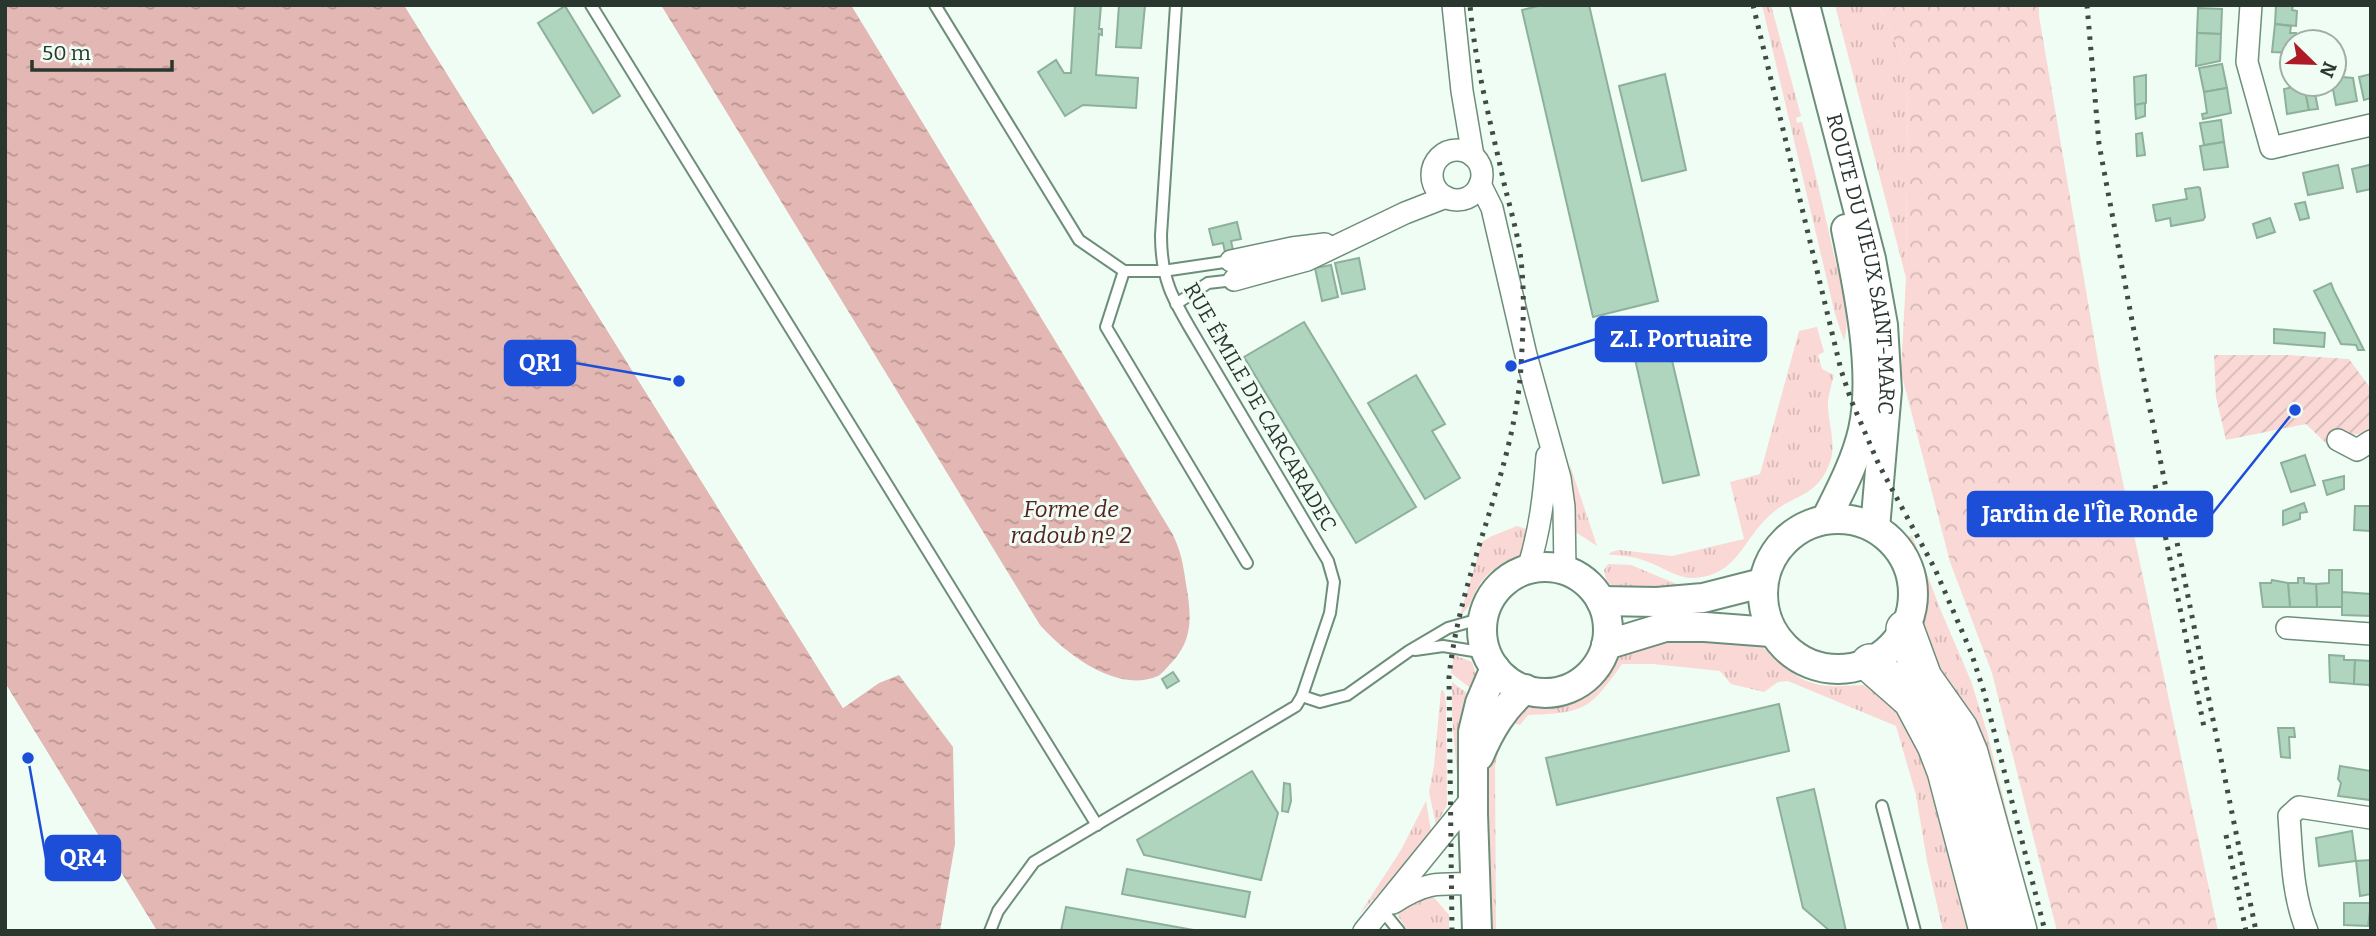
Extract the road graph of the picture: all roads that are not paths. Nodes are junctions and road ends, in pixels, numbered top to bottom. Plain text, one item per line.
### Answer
1 (591, 5) edge
2 (935, 5) edge
3 (1176, 5) edge
4 (1453, 5) edge
5 (1791, 5) edge
6 (1805, 5) edge
7 (2251, 5) edge
8 (1462, 91) junction
9 (2371, 125) edge
10 (1444, 154) junction
11 (1473, 156) junction
12 (1432, 176) junction
13 (1480, 184) junction
14 (1455, 198) junction
15 (1405, 213) junction
16 (1496, 228) junction
17 (1125, 271) junction
18 (1163, 271) junction
19 (1232, 271) junction
20 (1176, 304) junction
21 (1548, 440) junction
22 (2338, 440) dead end
23 (2371, 441) edge
24 (1826, 519) junction
25 (1875, 528) junction
26 (1247, 563) dead end
27 (1528, 569) junction
28 (1565, 570) junction
29 (1762, 583) junction
30 (1601, 601) junction
31 (1483, 618) junction
32 (2287, 628) dead end
33 (1905, 629) junction
34 (1771, 632) junction
35 (2371, 634) edge
36 (1606, 645) junction
37 (1409, 651) junction
38 (1491, 660) junction
39 (1870, 663) junction
40 (1525, 690) junction
41 (1302, 696) junction
42 (1473, 769) junction
43 (1472, 798) junction
44 (1882, 806) dead end
45 (2371, 818) edge
46 (1097, 825) junction
47 (1475, 884) junction
48 (1382, 910) junction
49 (990, 931) edge
50 (1364, 931) edge
51 (1399, 931) edge
52 (1477, 931) edge
53 (1914, 931) edge
54 (1989, 931) edge
55 (2018, 931) edge
56 (2307, 931) edge

1 - 46 lane
2 - 17 lane
3 - 18 lane, RUE ÉMILE DE CARCARADEC
4 - 8 street
5 - 24 main road, ROUTE DU VIEUX SAINT-MARC
6 - 25 main road, ROUTE DU VIEUX SAINT-MARC
7 - 9 street
8 - 10 street
8 - 11 street
10 - 11 street
10 - 12 street
11 - 13 street
12 - 14 street
12 - 15 street
13 - 14 street
13 - 16 street
14 - 15 street
14 - 16 street
15 - 19 street
16 - 21 street
17 - 18 lane
17 - 26 lane
18 - 19 lane
18 - 20 lane, RUE ÉMILE DE CARCARADEC
19 - 20 lane
20 - 41 lane, RUE ÉMILE DE CARCARADEC
21 - 27 street
21 - 28 street
22 - 23 street
24 - 25 main road
24 - 29 main road
25 - 33 main road
27 - 28 main road
27 - 31 main road
28 - 30 main road
29 - 30 main road
29 - 34 main road
30 - 36 main road
31 - 37 lane
31 - 38 main road
32 - 35 street
33 - 39 main road
33 - 55 highway
34 - 36 main road
34 - 39 main road
36 - 40 main road
37 - 38 lane
37 - 41 lane
38 - 40 main road
38 - 42 main road
39 - 54 highway
40 - 42 main road
41 - 46 lane
42 - 43 main road
43 - 47 main road
43 - 48 street
44 - 53 lane
45 - 56 street
46 - 49 lane
47 - 48 street
47 - 52 main road
48 - 50 street
48 - 51 lane

